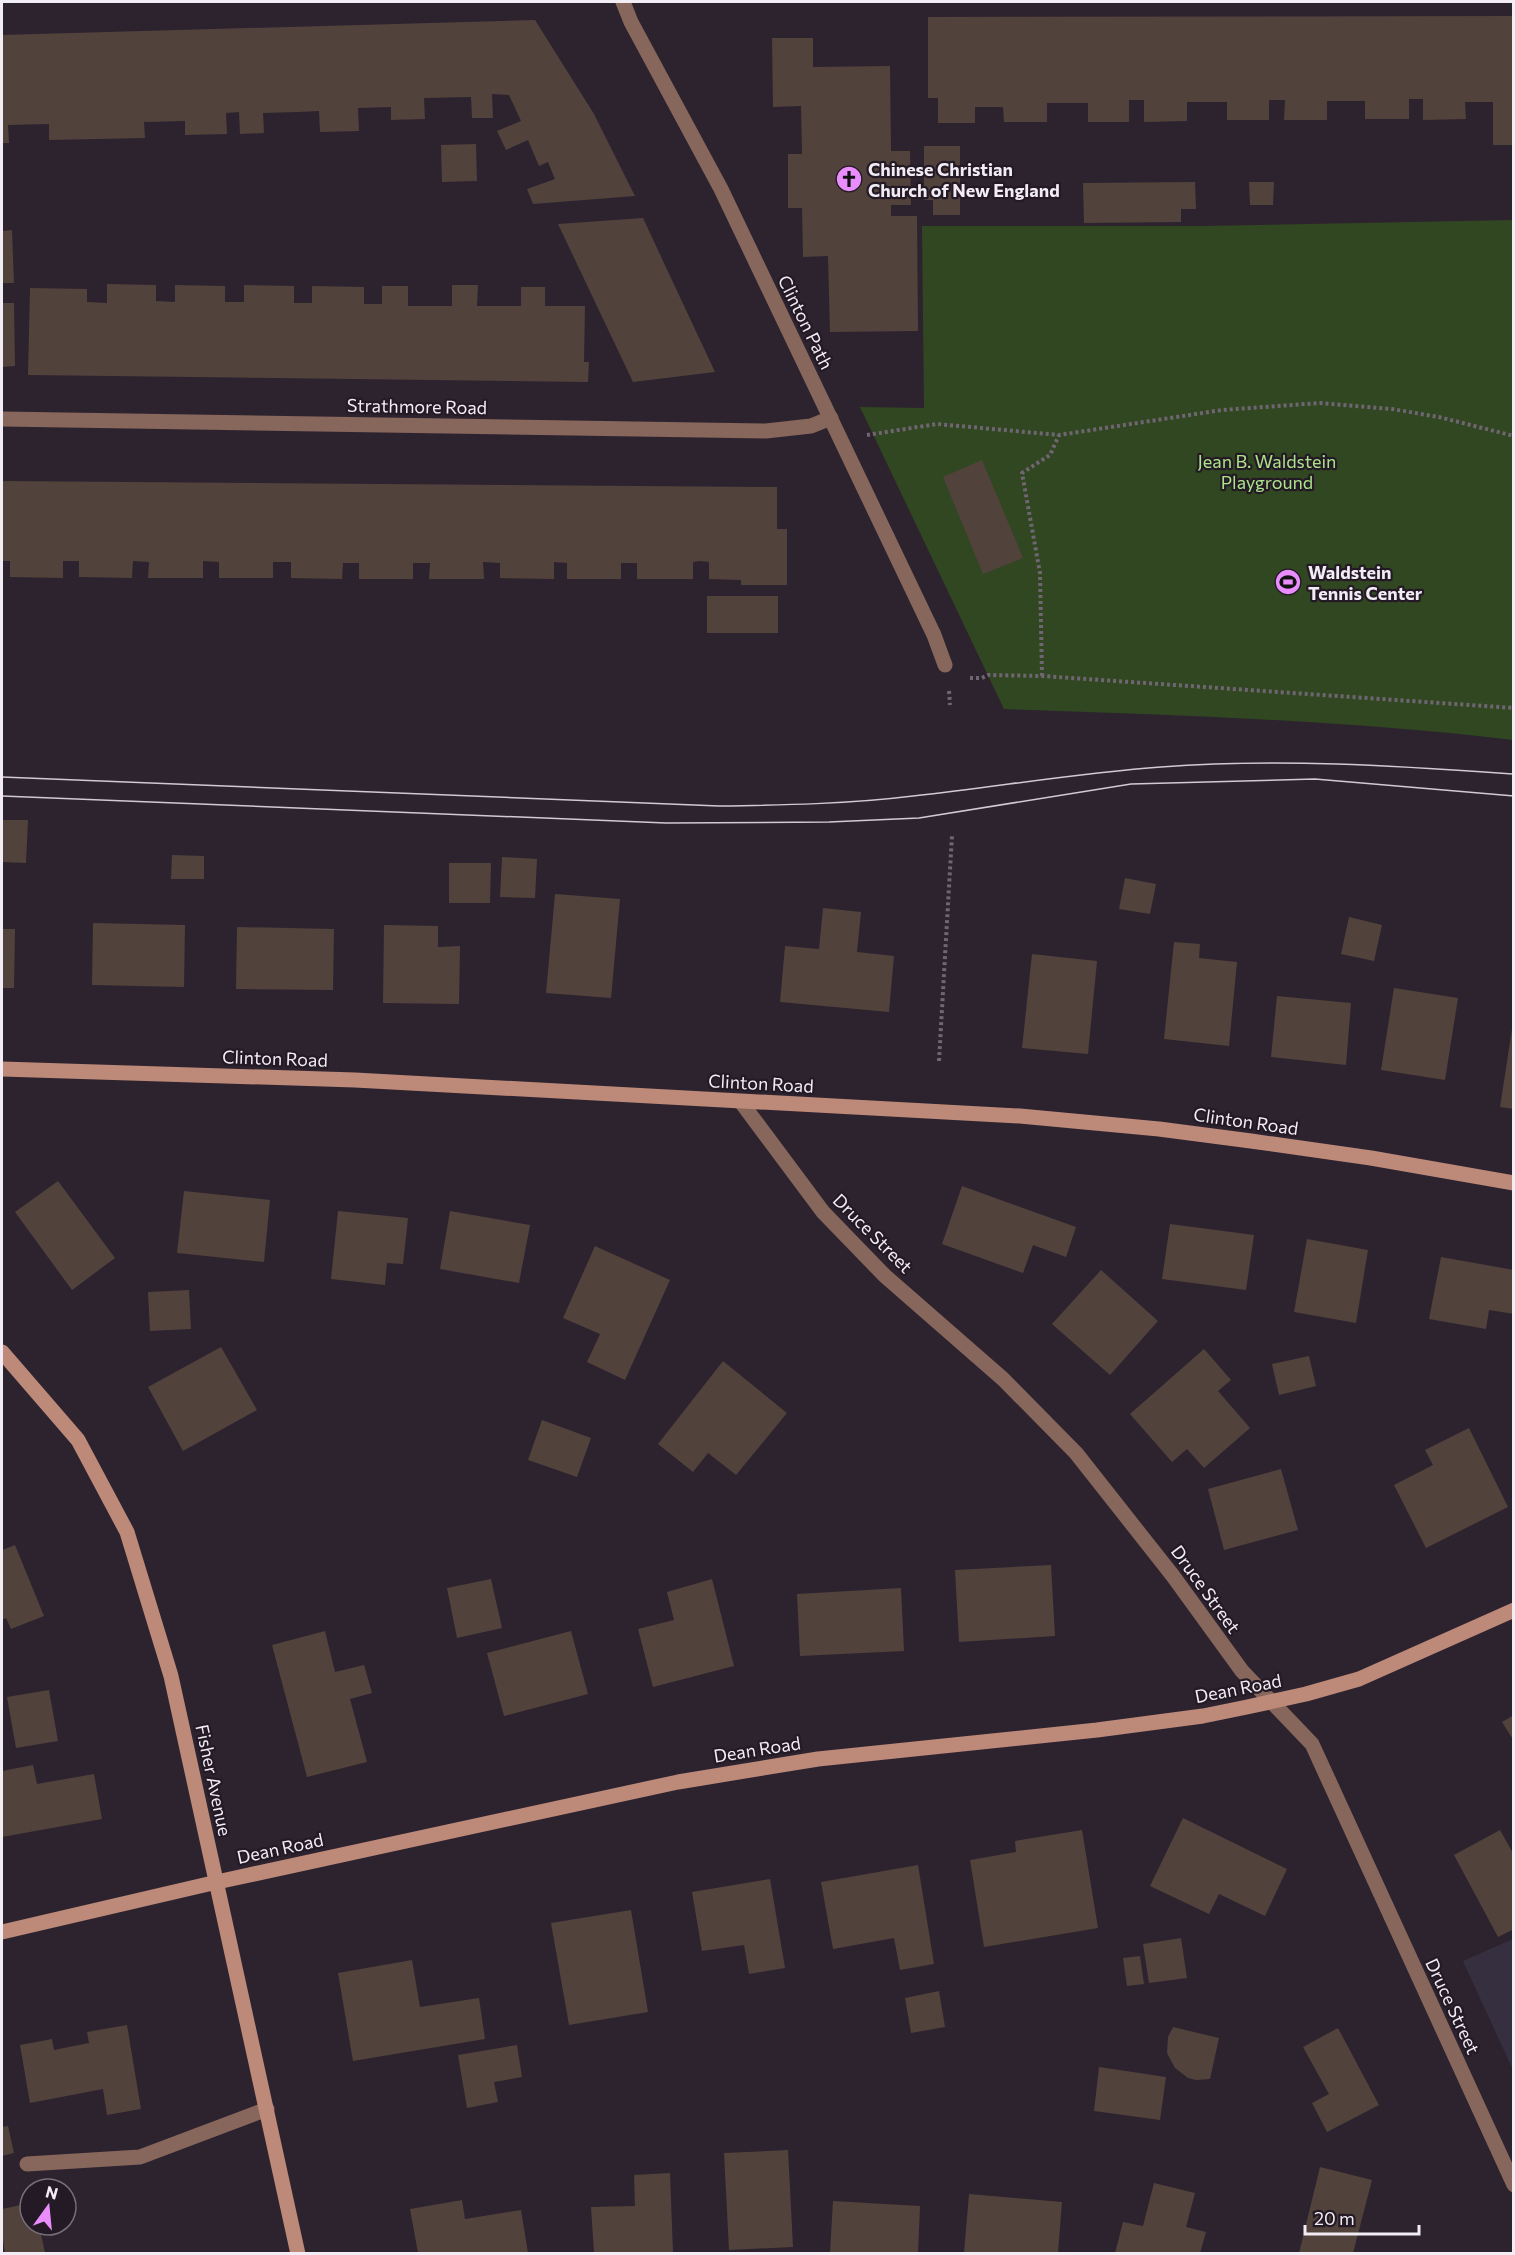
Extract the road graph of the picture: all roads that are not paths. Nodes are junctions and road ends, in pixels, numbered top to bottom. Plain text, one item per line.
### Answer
1 (623, 2) edge
2 (831, 418) junction
3 (2, 419) edge
4 (945, 665) dead end
5 (2, 1069) edge
6 (741, 1102) junction
7 (1514, 1183) edge
8 (2, 1353) edge
9 (1514, 1610) edge
10 (1272, 1702) junction
11 (217, 1882) junction
12 (2, 1932) edge
13 (267, 2109) junction
14 (27, 2164) dead end
15 (1514, 2185) edge
16 (298, 2253) edge

1 - 2 street, Clinton Path
2 - 3 street, Strathmore Road
2 - 4 street, Clinton Path
5 - 6 street, Clinton Road
6 - 7 street, Clinton Road
6 - 10 street, Druce Street
8 - 11 street, Fisher Avenue
9 - 10 street, Dean Road
10 - 11 street, Dean Road
10 - 15 street, Druce Street
11 - 12 street, Dean Road
11 - 13 street, Fisher Avenue
13 - 14 street
13 - 16 street, Fisher Avenue

